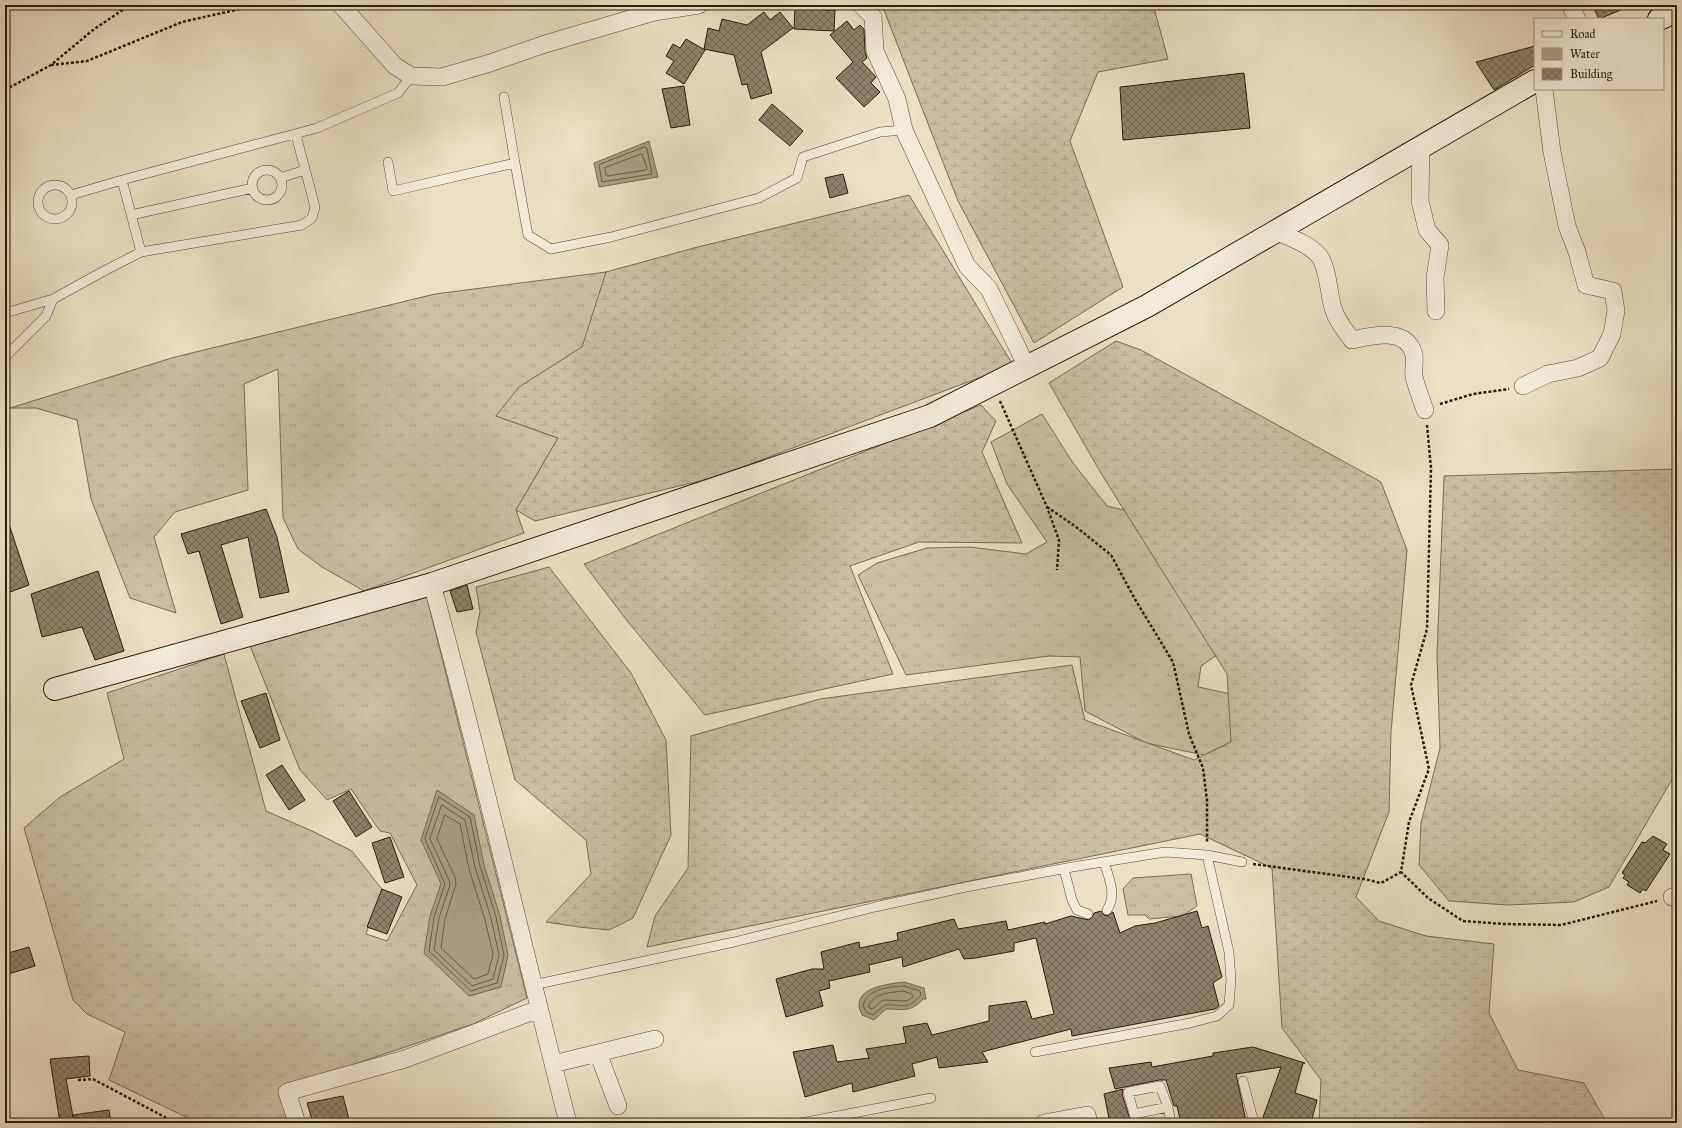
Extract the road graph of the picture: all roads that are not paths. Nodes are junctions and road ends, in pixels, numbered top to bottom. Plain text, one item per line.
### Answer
1 (341, 5) edge
2 (699, 5) edge
3 (861, 5) edge
4 (1570, 5) edge
5 (1677, 11) edge
6 (1576, 18) edge
7 (1661, 18) edge
8 (411, 76) junction
9 (1534, 82) edge
10 (1544, 90) edge
11 (504, 97) dead end
12 (904, 130) junction
13 (296, 135) junction
14 (1421, 147) junction
15 (388, 162) dead end
16 (515, 163) junction
17 (305, 170) junction
18 (280, 178) junction
19 (122, 180) junction
20 (253, 188) junction
21 (71, 195) dead end
22 (131, 215) junction
23 (1275, 232) junction
24 (141, 252) junction
25 (53, 299) junction
26 (1436, 311) dead end
27 (5, 313) edge
28 (5, 357) edge
29 (1027, 366) junction
30 (1523, 386) road end
31 (1425, 410) road end
32 (432, 584) junction
33 (55, 689) dead end
34 (1207, 855) junction
35 (1104, 862) junction
36 (1242, 862) road end
37 (1064, 869) junction
38 (1107, 910) dead end
39 (1088, 914) dead end
40 (533, 985) junction
41 (539, 1009) junction
42 (655, 1039) dead end
43 (1036, 1052) dead end
44 (598, 1053) junction
45 (553, 1064) junction
46 (1244, 1081) dead end
47 (931, 1098) dead end
48 (618, 1106) dead end
49 (1168, 1107) dead end
50 (298, 1123) edge
51 (568, 1123) edge
52 (801, 1123) edge
53 (1044, 1123) edge
54 (1089, 1123) edge
55 (1171, 1123) edge
56 (1254, 1123) edge

1 - 8 street
2 - 8 street
3 - 12 street
4 - 6 street
5 - 7 street
8 - 13 lane
9 - 14 street
10 - 30 street
11 - 16 lane
12 - 16 lane
12 - 29 street
13 - 17 lane
13 - 19 lane
14 - 23 street
14 - 26 street
15 - 16 lane
17 - 18 lane
17 - 24 lane
18 - 20 lane
18 - 20 lane
19 - 21 lane
19 - 22 lane
20 - 22 lane
22 - 24 lane
23 - 29 street
23 - 31 street
24 - 25 lane
25 - 27 lane
25 - 28 lane
29 - 32 street
32 - 33 street
32 - 40 street
34 - 35 lane
34 - 36 lane
34 - 43 lane
35 - 37 lane
35 - 38 lane
37 - 39 lane
37 - 40 lane
40 - 41 street
41 - 45 street
41 - 50 street
42 - 44 street
44 - 45 street
44 - 48 street
45 - 51 street
46 - 56 lane
47 - 52 lane
49 - 55 lane
53 - 54 street

